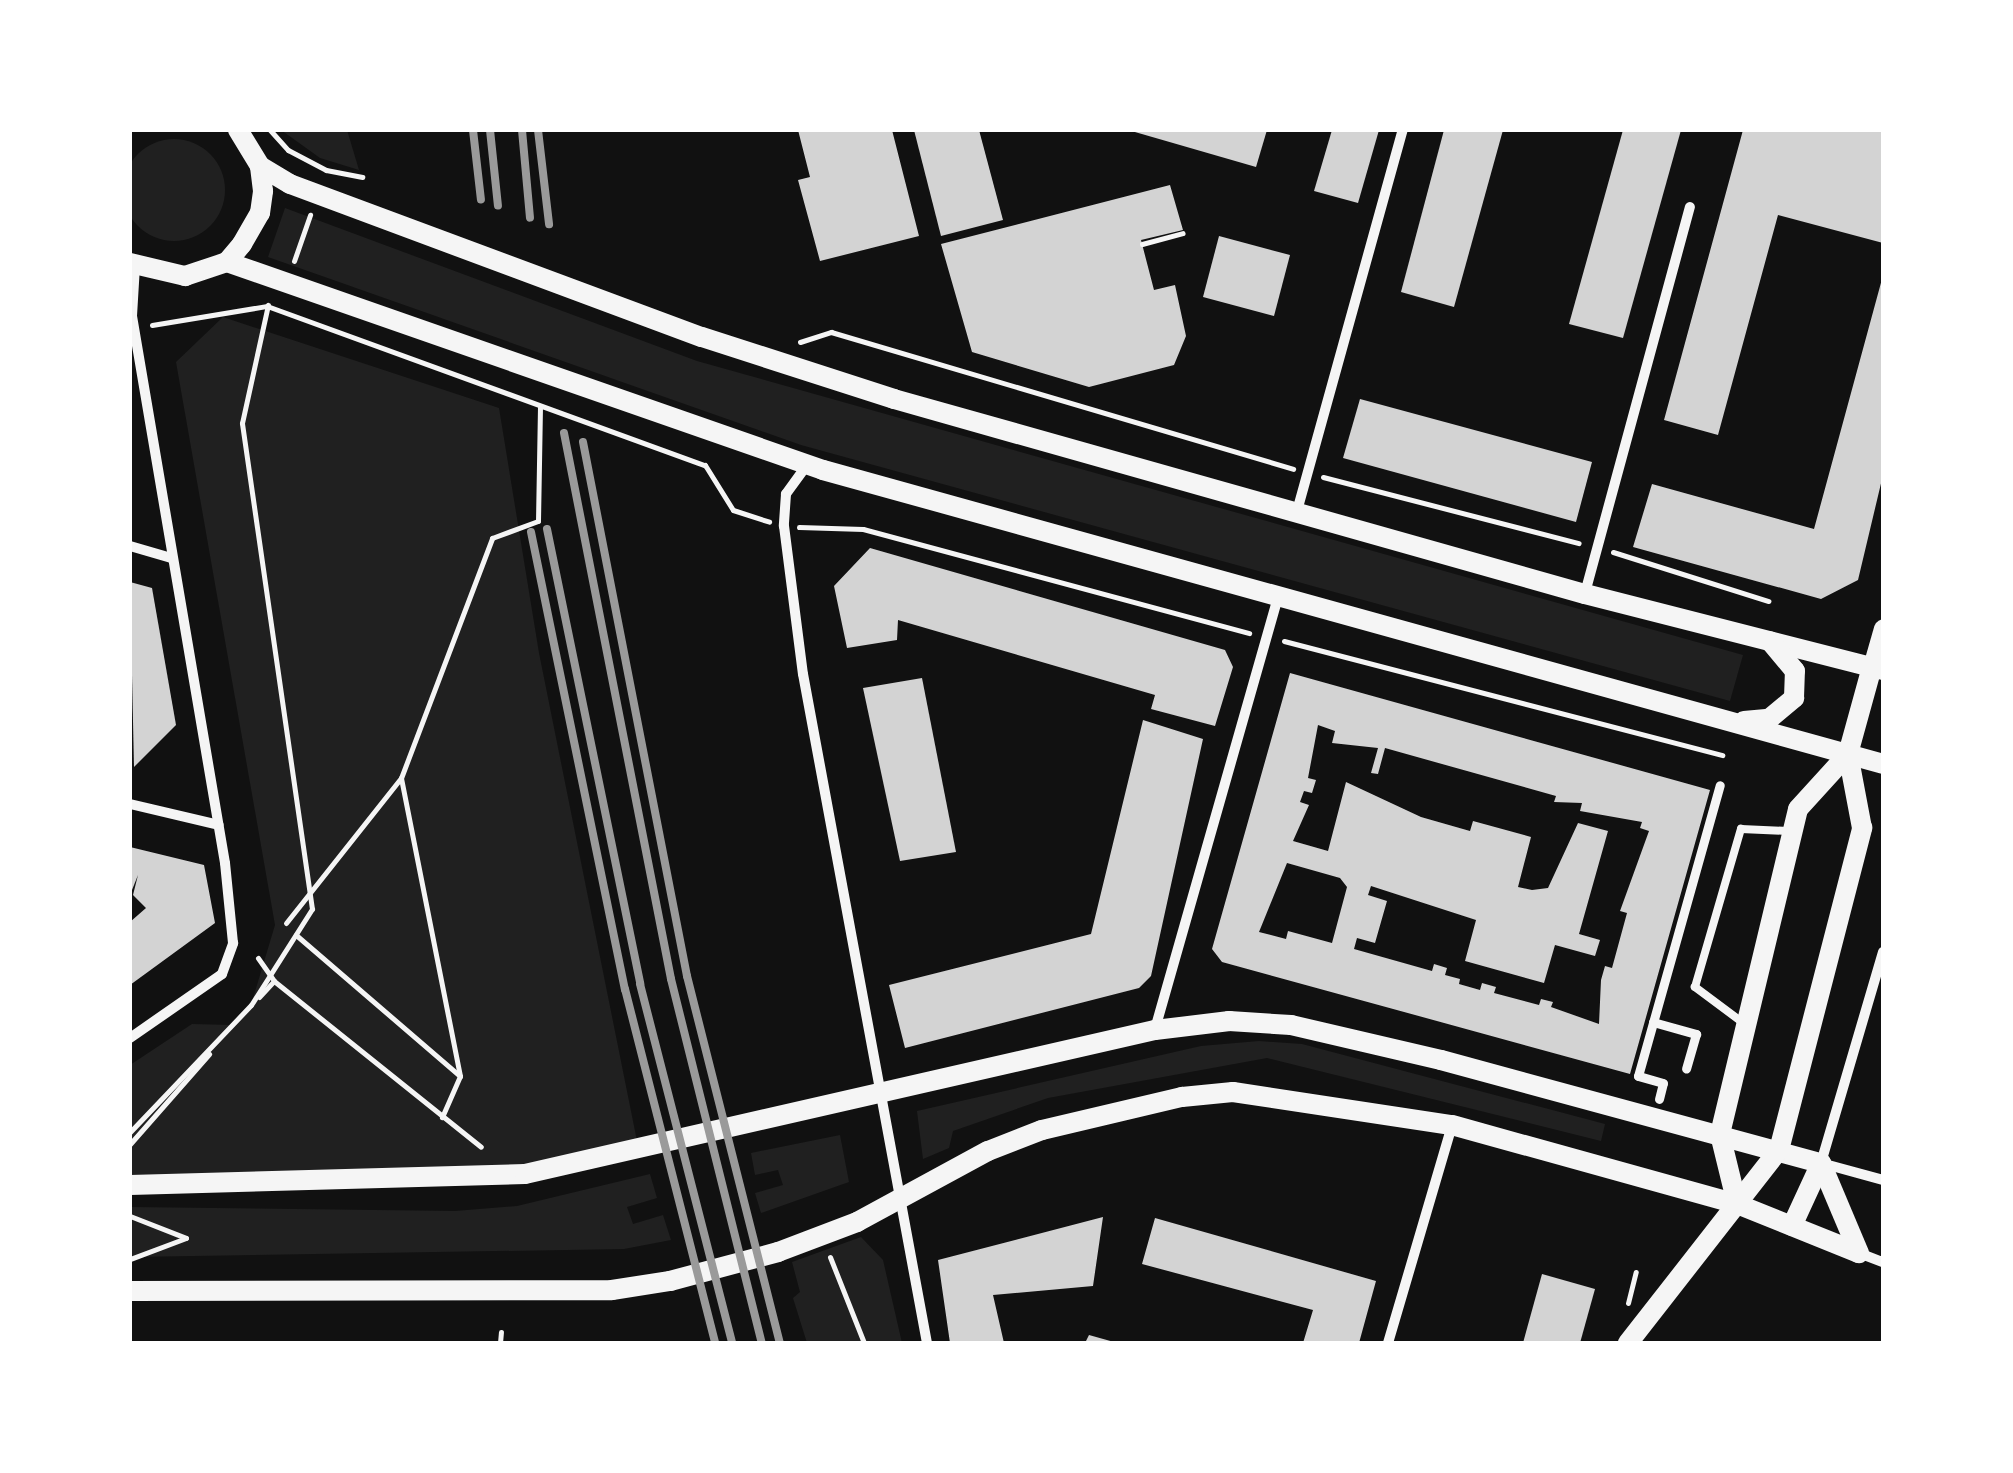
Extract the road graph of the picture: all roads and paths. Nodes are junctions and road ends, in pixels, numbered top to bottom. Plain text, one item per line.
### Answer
1 (239, 130) edge
2 (270, 130) edge
3 (1404, 130) edge
4 (260, 166) junction
5 (326, 170) junction
6 (362, 178) dead end
7 (318, 192) junction
8 (1690, 207) dead end
9 (1182, 233) dead end
10 (1142, 244) dead end
11 (228, 262) junction
12 (132, 265) edge
13 (287, 280) junction
14 (267, 306) junction
15 (148, 326) dead end
16 (800, 342) dead end
17 (540, 406) junction
18 (807, 465) junction
19 (1308, 474) junction
20 (1297, 511) junction
21 (784, 526) junction
22 (130, 546) edge
23 (1598, 548) junction
24 (170, 558) junction
25 (1585, 594) junction
26 (1278, 596) junction
27 (1768, 601) dead end
28 (1883, 630) edge
29 (1266, 637) junction
30 (1768, 639) junction
31 (1878, 669) edge
32 (1732, 723) junction
33 (1848, 754) junction
34 (1722, 755) dead end
35 (1883, 764) edge
36 (401, 778) junction
37 (1720, 785) dead end
38 (130, 804) edge
39 (219, 825) junction
40 (1793, 831) junction
41 (310, 893) junction
42 (286, 924) dead end
43 (296, 934) junction
44 (1883, 952) edge
45 (258, 958) dead end
46 (272, 978) junction
47 (1653, 1022) junction
48 (1745, 1024) junction
49 (1155, 1030) junction
50 (130, 1038) edge
51 (1686, 1069) dead end
52 (460, 1076) junction
53 (880, 1095) junction
54 (1659, 1099) dead end
55 (442, 1117) junction
56 (1452, 1124) junction
57 (130, 1132) edge
58 (1720, 1134) junction
59 (130, 1144) edge
60 (481, 1147) dead end
61 (1779, 1150) junction
62 (1821, 1163) junction
63 (1883, 1180) edge
64 (130, 1185) edge
65 (899, 1200) junction
66 (1737, 1204) junction
67 (130, 1216) edge
68 (1792, 1226) junction
69 (820, 1236) junction
70 (1859, 1252) junction
71 (130, 1259) edge
72 (1883, 1262) edge
73 (1636, 1272) dead end
74 (130, 1291) edge
75 (1626, 1313) dead end
76 (500, 1332) dead end
77 (500, 1343) edge
78 (864, 1343) edge
79 (927, 1343) edge
80 (1388, 1343) edge
81 (1628, 1343) edge

1 - 4 main road
2 - 5 path
3 - 19 street
4 - 7 main road
4 - 11 main road
5 - 6 path
5 - 7 path
7 - 13 path
7 - 20 main road
8 - 23 street
9 - 10 path
11 - 12 main road
11 - 13 main road
12 - 24 street
13 - 14 path
13 - 18 main road
14 - 15 path
14 - 17 path
14 - 41 path
16 - 19 path
17 - 21 path
17 - 36 path
18 - 21 street
18 - 26 main road
19 - 20 street
19 - 23 path
20 - 25 main road
21 - 29 path
21 - 53 street
22 - 24 street
23 - 25 street
23 - 27 path
24 - 39 street
25 - 30 main road
26 - 29 street
26 - 32 main road
28 - 31 street
29 - 34 path
29 - 49 street
30 - 31 main road
30 - 32 main road
31 - 33 main road
32 - 33 main road
33 - 35 main road
33 - 40 main road
33 - 61 main road
36 - 41 path
36 - 52 path
37 - 47 street
38 - 39 street
39 - 50 street
40 - 48 main road
40 - 48 lane
41 - 42 path
41 - 43 path
43 - 46 path
43 - 52 path
44 - 62 street
45 - 46 path
46 - 55 path
46 - 57 path
46 - 59 path
47 - 51 street
47 - 54 street
48 - 58 main road
49 - 53 main road
49 - 58 main road
52 - 55 path
53 - 64 main road
53 - 65 street
55 - 60 path
56 - 65 main road
56 - 66 main road
56 - 80 street
58 - 61 main road
58 - 66 main road
61 - 62 main road
61 - 66 main road
62 - 63 street
62 - 68 main road
62 - 70 main road
65 - 69 main road
65 - 79 street
66 - 68 main road
66 - 81 main road
67 - 71 path
68 - 70 main road
69 - 74 main road
69 - 78 path
70 - 72 street
73 - 75 path
76 - 77 path

